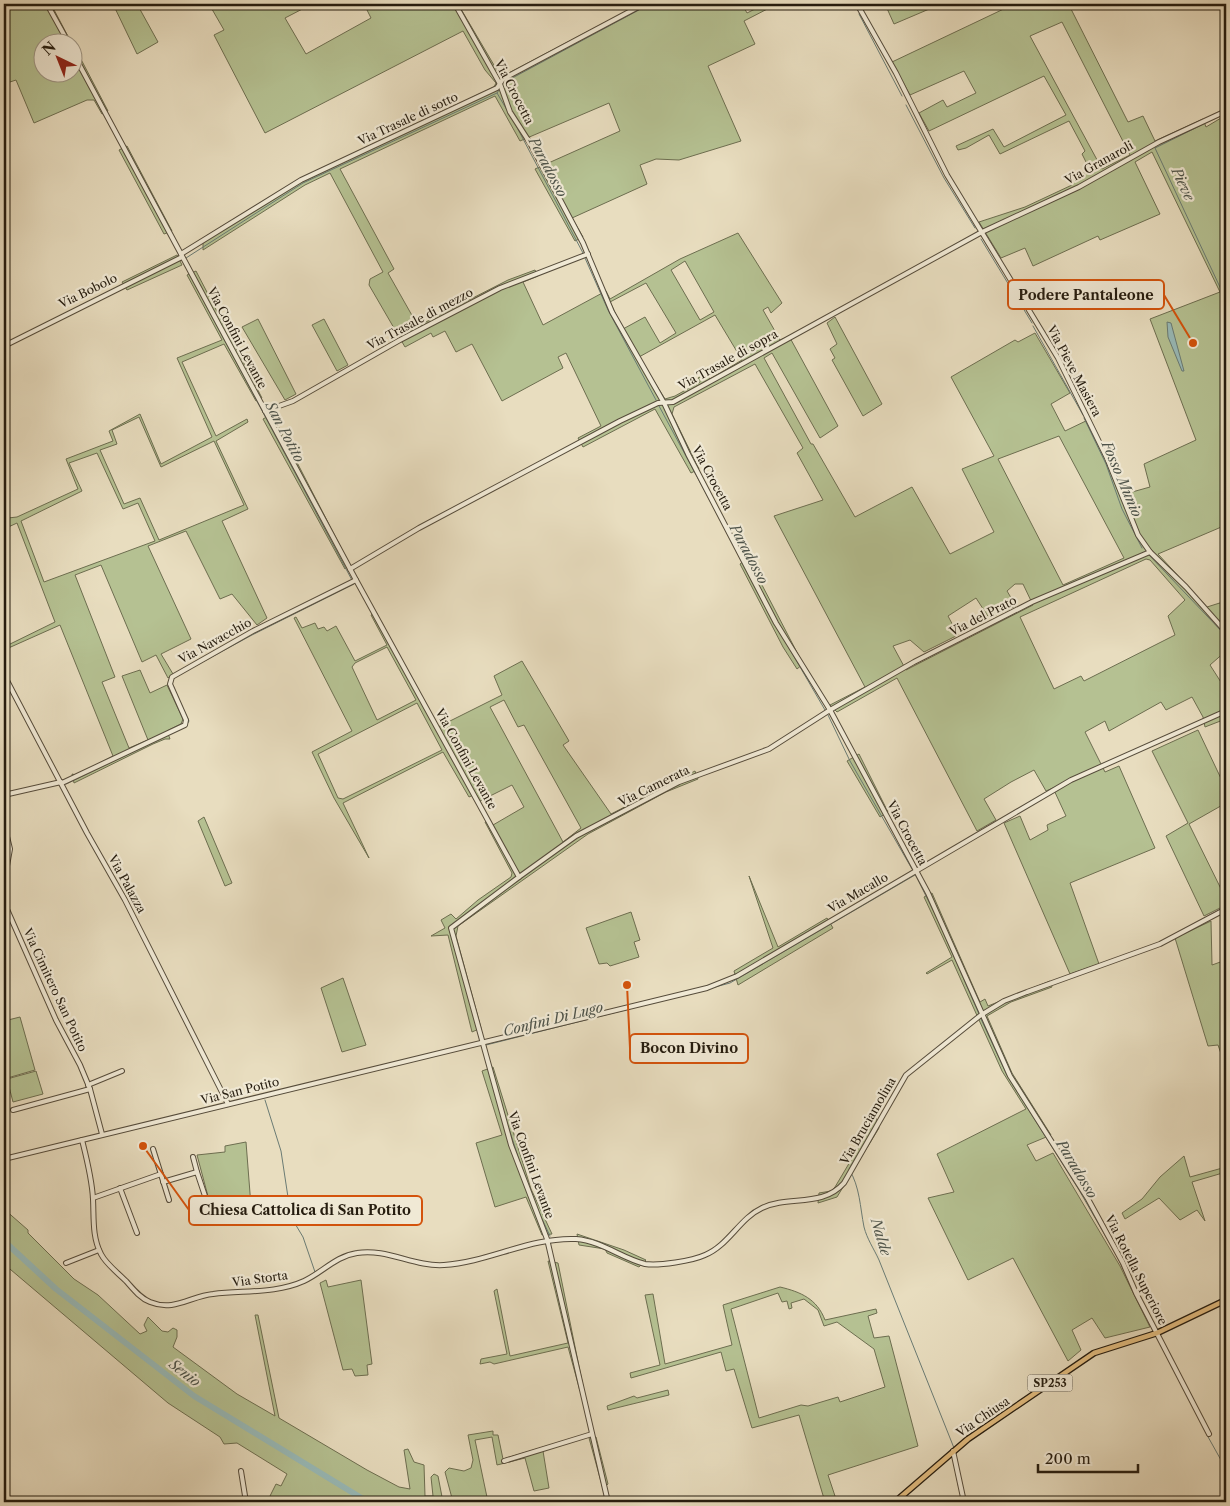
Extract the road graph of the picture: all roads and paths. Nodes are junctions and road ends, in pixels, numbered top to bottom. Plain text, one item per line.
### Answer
1 (47, 4) edge
2 (455, 4) edge
3 (644, 4) edge
4 (858, 4) edge
5 (62, 32) edge
6 (82, 71) edge
7 (500, 84) junction
8 (1226, 111) edge
9 (982, 232) junction
10 (588, 254) junction
11 (181, 256) junction
12 (4, 346) edge
13 (664, 403) junction
14 (265, 411) junction
15 (1150, 552) junction
16 (350, 569) junction
17 (356, 580) junction
18 (1226, 632) edge
19 (4, 675) edge
20 (830, 710) junction
21 (1226, 711) edge
22 (61, 783) junction
23 (4, 795) edge
24 (4, 824) edge
25 (916, 871) junction
26 (519, 877) junction
27 (1226, 909) edge
28 (981, 1015) junction
29 (481, 1043) junction
30 (122, 1071) dead end
31 (89, 1087) junction
32 (228, 1104) junction
33 (13, 1110) dead end
34 (102, 1134) junction
35 (82, 1140) junction
36 (153, 1149) dead end
37 (193, 1157) dead end
38 (4, 1159) edge
39 (197, 1172) junction
40 (161, 1174) junction
41 (163, 1182) junction
42 (120, 1188) junction
43 (93, 1198) junction
44 (169, 1200) dead end
45 (208, 1205) dead end
46 (137, 1233) dead end
47 (547, 1239) junction
48 (99, 1250) junction
49 (66, 1263) dead end
50 (1226, 1300) edge
51 (1157, 1333) junction
52 (592, 1434) junction
53 (1208, 1434) dead end
54 (953, 1450) junction
55 (504, 1461) dead end
56 (241, 1470) dead end
57 (246, 1502) edge
58 (608, 1502) edge
59 (895, 1502) edge
60 (964, 1502) edge

1 - 5 street
2 - 7 street, Via Crocetta
3 - 7 street, Via Trasale di sotto
4 - 9 street, Via Pieve Masiera
6 - 11 street, Via Confini Levante
7 - 10 street, Via Crocetta
7 - 11 street, Via Trasale di sotto
8 - 9 street, Via Granaroli
9 - 13 street, Via Trasale di sopra
9 - 15 street, Via Pieve Masiera
10 - 13 street, Via Crocetta
10 - 14 street, Via Trasale di mezzo
11 - 12 street, Via Bobolo
11 - 14 street, Via Confini Levante
13 - 16 street, Via Trasale di sopra
13 - 20 street, Via Crocetta
14 - 16 street, Via Confini Levante
15 - 18 street, Via Pieve Masiera
15 - 20 street, Via del Prato
16 - 17 street, Via Confini Levante
17 - 22 street, Via Navacchio
17 - 26 street, Via Confini Levante
19 - 22 street, Via Palazza
20 - 25 street, Via Crocetta
20 - 26 street, Via Camerata
21 - 25 street, Via Macallo
22 - 23 street, Via Navacchio
22 - 32 street, Via Palazza
24 - 31 street, Via Cimitero San Potito
25 - 28 street, Via Crocetta
25 - 29 street, Via Macallo
26 - 29 street, Via Confini Levante
27 - 28 street, Via Bruciamolina
28 - 47 street, Via Bruciamolina
28 - 51 street, Via Rotella Superiore
29 - 32 street, Via San Potito
29 - 47 street, Via Confini Levante
30 - 31 street
31 - 33 street
31 - 34 street, Via Cimitero San Potito
32 - 34 street, Via San Potito
34 - 35 street, Via San Potito
35 - 38 street, Via San Potito
35 - 43 street, Via Storta
36 - 40 street
37 - 39 street
39 - 41 street
39 - 45 street
40 - 41 street
40 - 42 street
41 - 44 street
42 - 43 street
42 - 46 street
43 - 48 street, Via Storta
47 - 48 street, Via Storta
47 - 52 street, Via Confini Levante
48 - 49 street
50 - 51 main road, Via Chiusa / SP253
51 - 53 street, Via Rotella Superiore
51 - 54 main road, Via Chiusa / SP253
52 - 55 street
52 - 58 street, Via Confini Levante
54 - 59 main road, Via Chiusa / SP253
54 - 60 street
56 - 57 street

